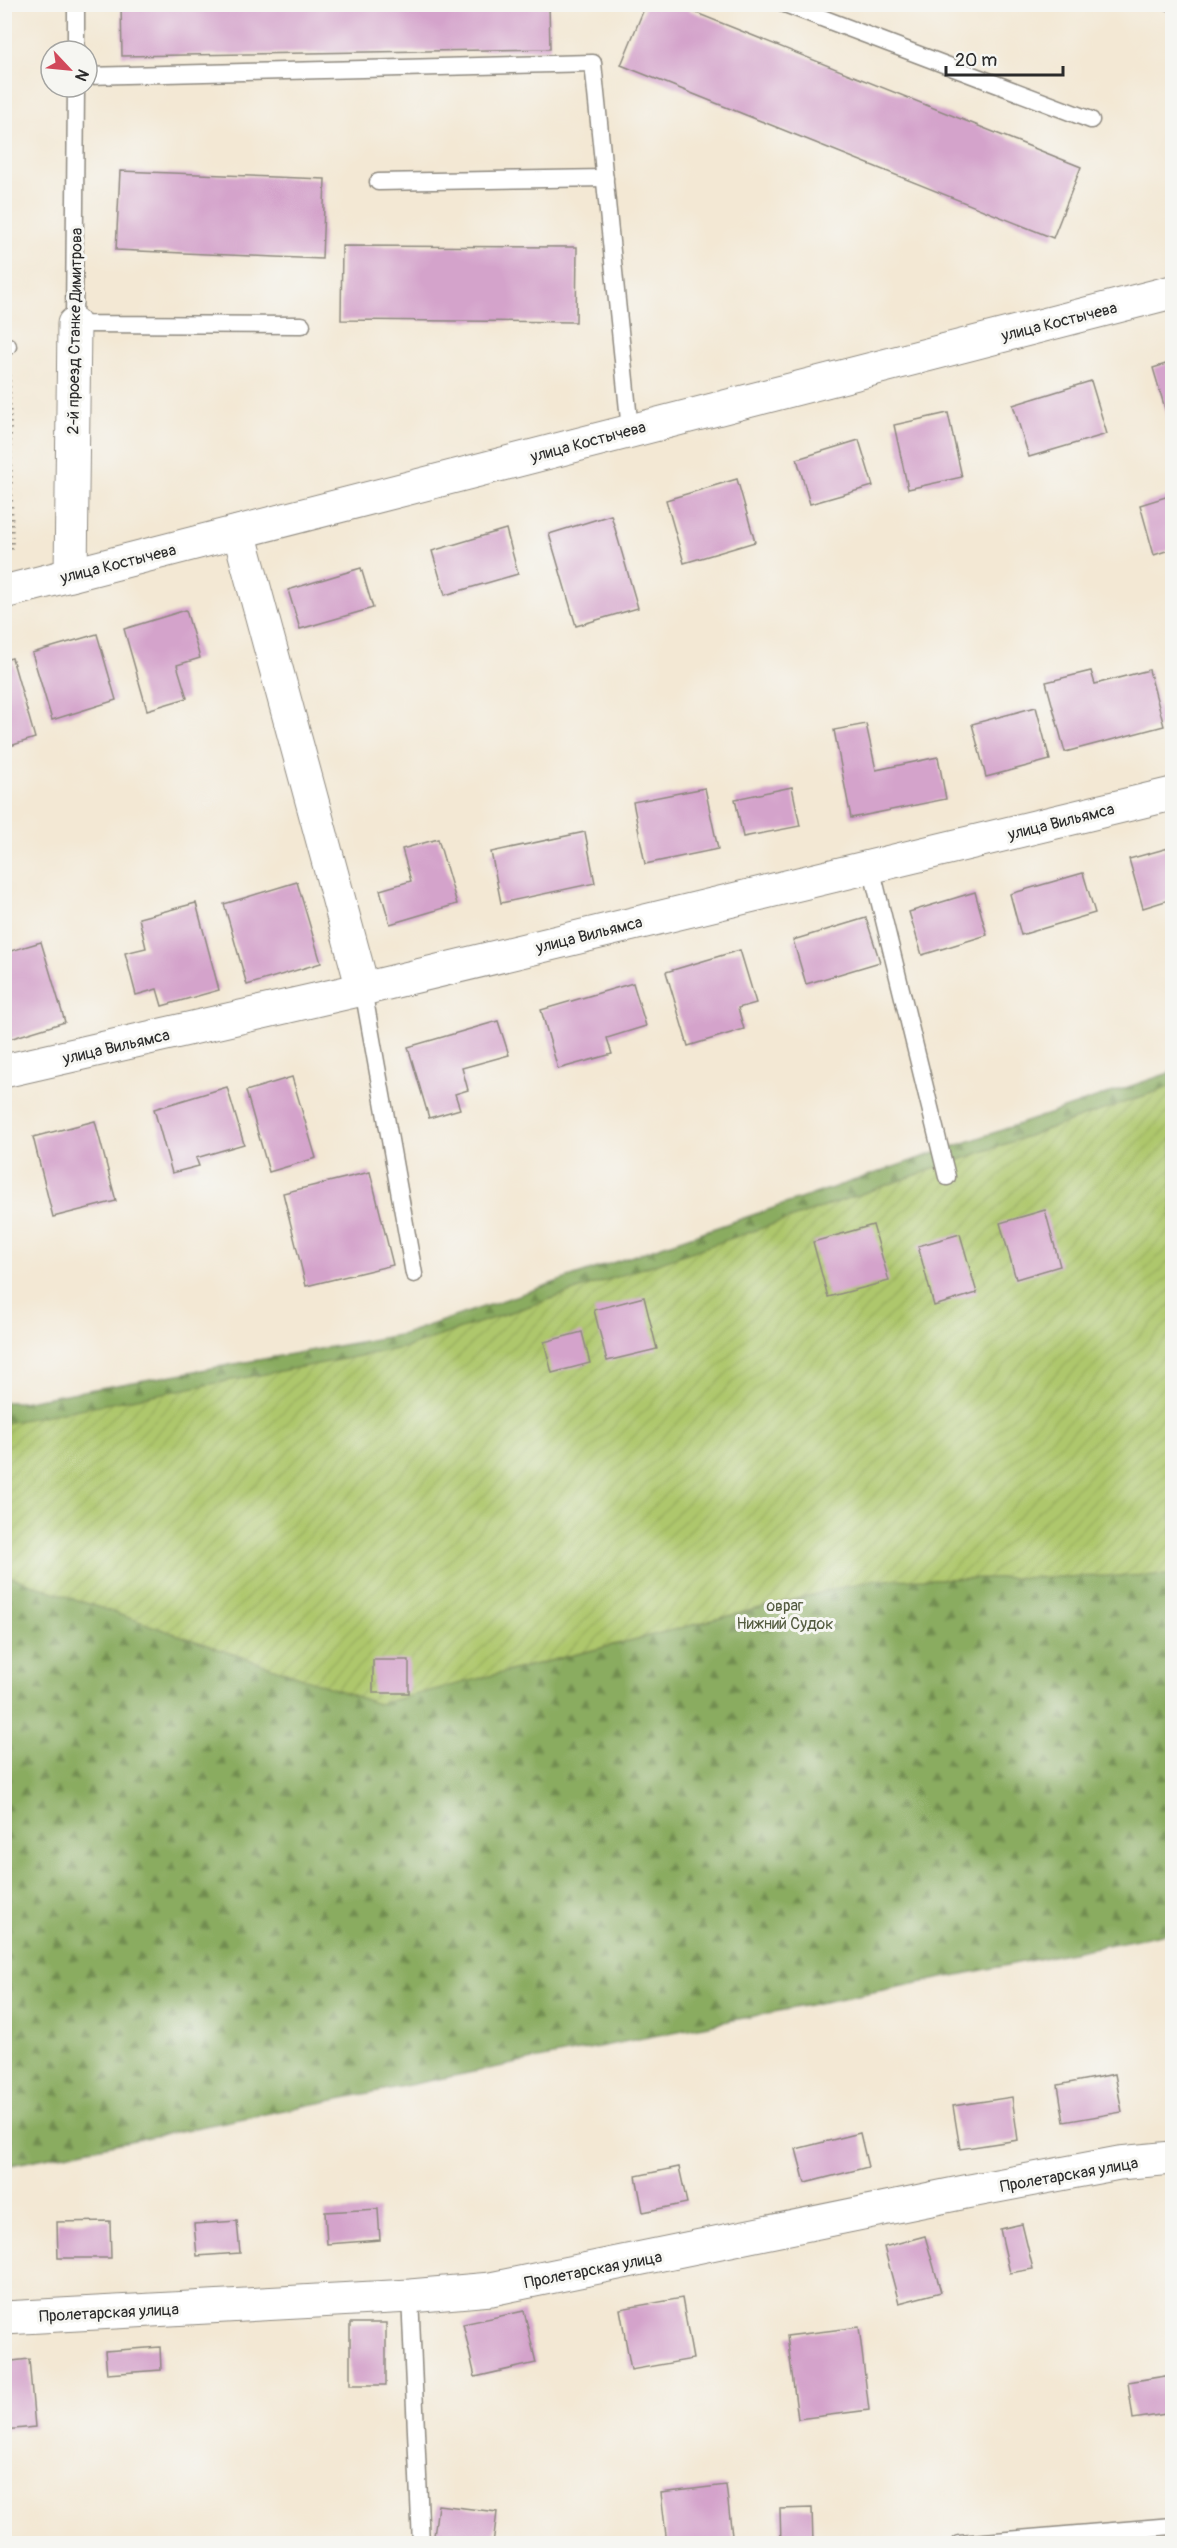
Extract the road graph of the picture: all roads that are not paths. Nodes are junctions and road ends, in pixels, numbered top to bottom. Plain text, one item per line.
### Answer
1 (76, 4) edge
2 (785, 4) edge
3 (76, 39) edge
4 (99, 76) edge
5 (76, 99) edge
6 (1091, 120) dead end
7 (605, 178) junction
8 (378, 182) dead end
9 (1173, 292) edge
10 (74, 324) junction
11 (302, 325) dead end
12 (630, 430) junction
13 (239, 532) junction
14 (71, 575) junction
15 (9, 591) edge
16 (1173, 794) edge
17 (871, 867) junction
18 (363, 989) junction
19 (4, 1071) edge
20 (947, 1177) dead end
21 (414, 1274) dead end
22 (1173, 2158) edge
23 (410, 2296) junction
24 (4, 2318) edge
25 (1173, 2526) edge
26 (421, 2544) edge
27 (960, 2544) edge

1 - 3 lane
2 - 6 lane
4 - 7 lane
5 - 10 lane, 2-й проезд Станке Димитрова
7 - 8 lane
7 - 12 lane
9 - 12 street, улица Костычева
10 - 11 lane
10 - 14 street, 2-й проезд Станке Димитрова
12 - 13 street, улица Костычева
13 - 14 street, улица Костычева
13 - 18 street
14 - 15 street, улица Костычева
16 - 17 street, улица Вильямса
17 - 18 street, улица Вильямса
17 - 20 lane
18 - 19 street, улица Вильямса
18 - 21 lane
22 - 23 street, Пролетарская улица
23 - 24 street, Пролетарская улица
23 - 26 lane
25 - 27 lane

